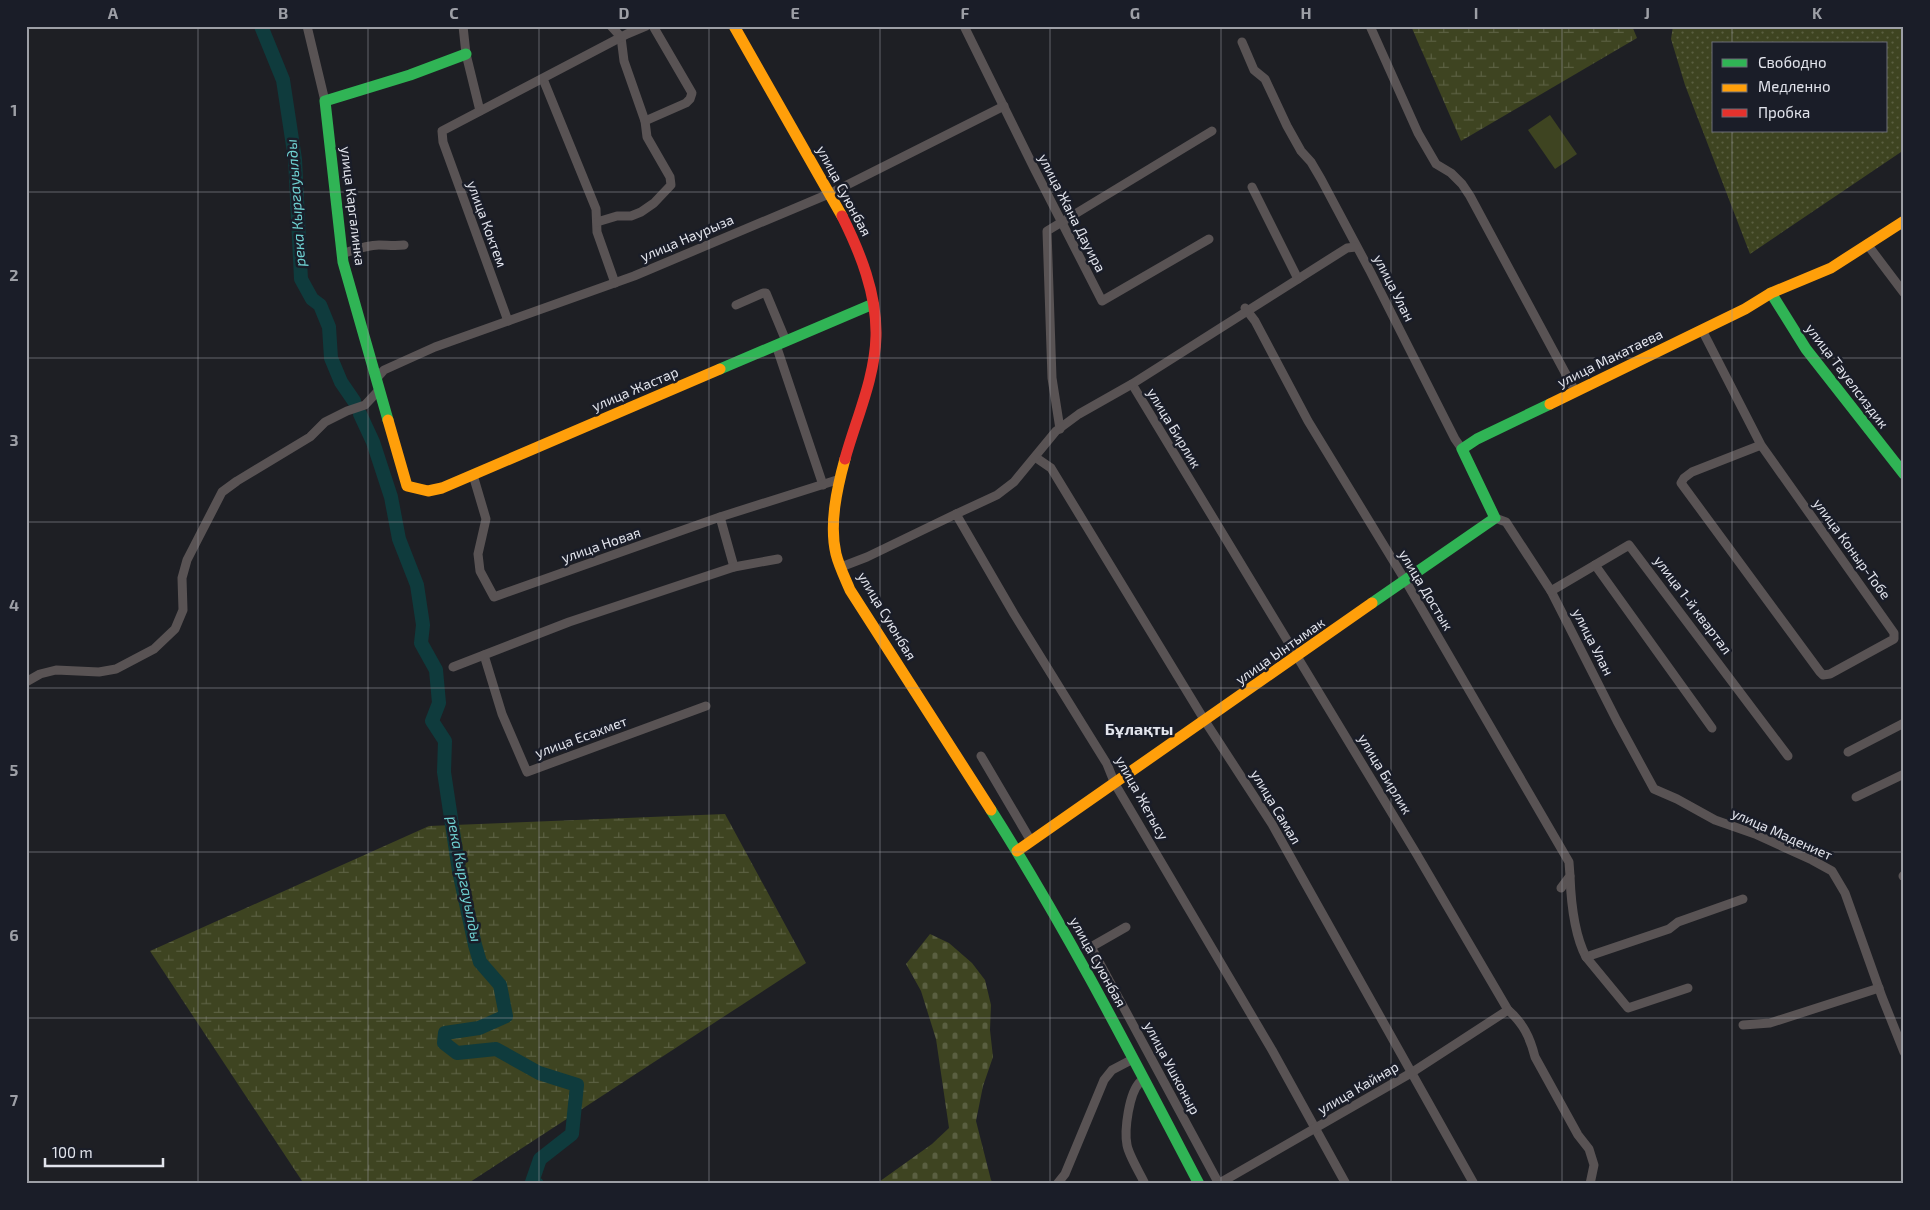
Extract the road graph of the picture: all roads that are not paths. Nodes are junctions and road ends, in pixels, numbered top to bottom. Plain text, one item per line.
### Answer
1 (307, 26) edge
2 (463, 26) edge
3 (611, 26) edge
4 (646, 26) edge
5 (653, 26) edge
6 (734, 26) edge
7 (964, 26) edge
8 (1370, 26) edge
9 (621, 37) junction
10 (1242, 42) dead end
11 (466, 54) junction
12 (543, 78) junction
13 (325, 100) junction
14 (1004, 106) junction
15 (480, 111) junction
16 (645, 121) junction
17 (1212, 131) dead end
18 (1252, 187) dead end
19 (830, 193) junction
20 (1904, 221) edge
21 (597, 222) junction
22 (1061, 222) junction
23 (1209, 239) dead end
24 (1867, 244) junction
25 (404, 245) dead end
26 (1356, 247) junction
27 (342, 254) junction
28 (1298, 279) junction
29 (615, 283) junction
30 (1771, 293) junction
31 (1904, 294) edge
32 (873, 304) junction
33 (736, 305) dead end
34 (1246, 310) junction
35 (508, 321) junction
36 (1702, 330) junction
37 (781, 343) junction
38 (1132, 384) junction
39 (378, 385) junction
40 (1575, 391) junction
41 (1060, 428) junction
42 (1761, 445) junction
43 (1462, 449) junction
44 (1035, 457) junction
45 (1904, 474) edge
46 (473, 475) junction
47 (840, 479) junction
48 (823, 485) junction
49 (407, 486) joint
50 (956, 514) junction
51 (720, 517) junction
52 (1495, 518) junction
53 (778, 559) dead end
54 (1595, 565) junction
55 (734, 567) junction
56 (841, 567) junction
57 (1405, 580) junction
58 (1551, 592) junction
59 (484, 655) junction
60 (1298, 657) junction
61 (453, 667) dead end
62 (26, 682) edge
63 (706, 706) dead end
64 (1206, 721) junction
65 (1904, 723) edge
66 (1712, 728) dead end
67 (1848, 752) dead end
68 (981, 756) dead end
69 (1788, 756) dead end
70 (1904, 774) edge
71 (1115, 784) junction
72 (1654, 789) joint
73 (1856, 797) dead end
74 (1031, 841) junction
75 (1017, 851) junction
76 (1570, 876) junction
77 (1561, 888) dead end
78 (1743, 899) dead end
79 (1126, 927) dead end
80 (1586, 957) junction
81 (1688, 988) dead end
82 (1879, 988) junction
83 (1508, 1010) junction
84 (1743, 1025) dead end
85 (1904, 1052) edge
86 (1133, 1059) junction
87 (1411, 1073) junction
88 (1145, 1082) junction
89 (1316, 1129) junction
90 (1065, 1174) junction
91 (1057, 1184) edge
92 (1068, 1184) edge
93 (1145, 1184) edge
94 (1199, 1184) edge
95 (1219, 1184) edge
96 (1346, 1184) edge
97 (1474, 1184) edge
98 (1590, 1184) edge

1 - 13 street
2 - 11 street
3 - 9 street
4 - 9 street
5 - 16 street
6 - 19 street, улица Суюнбая
7 - 14 street, улица Жана Дауира
8 - 40 street
9 - 12 street
9 - 16 street
10 - 26 street, улица Улан
11 - 13 street
11 - 15 street
12 - 15 street
12 - 21 street
13 - 27 street, улица Каргалинка
14 - 19 street, улица Наурыза
14 - 22 street, улица Жана Дауира
15 - 35 street, улица Коктем
16 - 21 street
17 - 22 street
18 - 28 street
19 - 29 street, улица Наурыза
19 - 32 street, улица Суюнбая
20 - 24 street, улица Макатаева
21 - 29 street
22 - 23 street, улица Жана Дауира
22 - 41 street
24 - 30 street, улица Макатаева
24 - 31 street
25 - 27 street
26 - 28 street
26 - 43 street, улица Улан
27 - 39 street, улица Каргалинка
28 - 34 street
29 - 35 street, улица Наурыза
30 - 36 street, улица Макатаева
30 - 45 street, улица Тауелсиздик
32 - 37 street, улица Жастар
32 - 47 street, улица Суюнбая
33 - 37 street
34 - 38 street
34 - 57 street, улица Достык
35 - 39 street, улица Наурыза
36 - 40 street, улица Макатаева
36 - 42 street, улица Коныр-Тобе
37 - 46 street, улица Жастар
37 - 48 street
38 - 41 street
38 - 60 street, улица Бирлик
39 - 49 street, улица Каргалинка
39 - 62 street, улица Наурыза
40 - 43 street, улица Макатаева
41 - 44 street
42 - 42 street, улица Коныр-Тобе
43 - 52 street
44 - 50 street
44 - 64 street, улица Самал
46 - 49 street, улица Жастар
46 - 51 street, улица Новая
47 - 48 street, улица Новая
47 - 56 street, улица Суюнбая
48 - 51 street, улица Новая
50 - 56 street
50 - 71 street, улица Жетысу
51 - 55 street
52 - 57 street, улица Ынтымак
52 - 58 street, улица Улан
53 - 55 street
54 - 58 street, улица 1-й квартал
54 - 66 street
54 - 69 street, улица 1-й квартал
55 - 59 street
56 - 75 street, улица Суюнбая
57 - 60 street, улица Ынтымак
57 - 76 street, улица Достык
58 - 72 street, улица Улан
59 - 61 street
59 - 63 street, улица Есахмет
60 - 64 street, улица Ынтымак
60 - 83 street, улица Бирлик
64 - 71 street, улица Ынтымак
64 - 87 street, улица Самал
65 - 67 street
68 - 74 street
70 - 73 street
71 - 74 street, улица Ынтымак
71 - 89 street, улица Жетысу
72 - 82 street, улица Мадениет
74 - 75 street, улица Ынтымак
75 - 86 street, улица Суюнбая
76 - 77 street
76 - 80 street, улица Достык
78 - 80 street
79 - 95 street, улица Ушконыр
80 - 81 street
82 - 84 street
82 - 85 street, улица Мадениет
83 - 87 street, улица Кайнар
83 - 98 street, улица Бирлик
86 - 88 street, улица Суюнбая
86 - 90 street
87 - 89 street, улица Кайнар
87 - 97 street, улица Самал
88 - 93 street
88 - 94 street, улица Суюнбая
89 - 95 street, улица Кайнар
89 - 96 street, улица Жетысу
90 - 91 street
90 - 92 street

